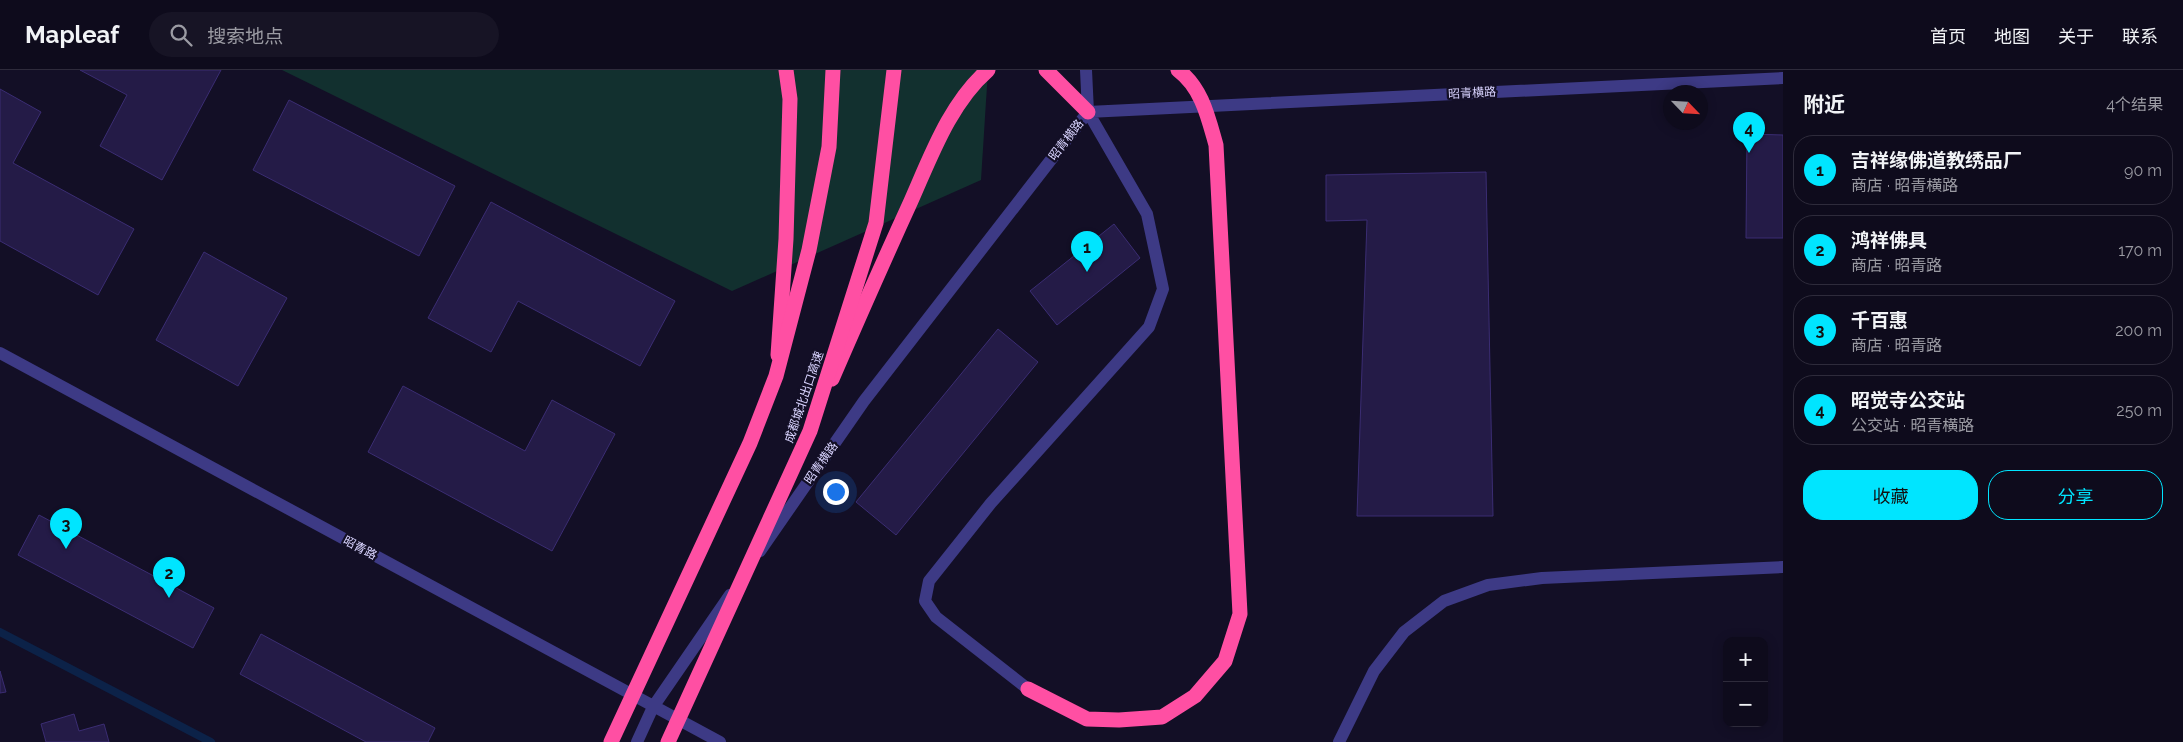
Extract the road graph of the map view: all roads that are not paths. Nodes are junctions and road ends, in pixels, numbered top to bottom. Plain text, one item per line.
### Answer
1 (786, 70) edge
2 (833, 70) edge
3 (894, 70) edge
4 (988, 70) edge
5 (1046, 70) edge
6 (1086, 70) edge
7 (1178, 70) edge
8 (1783, 78) edge
9 (1088, 112) junction
10 (0, 352) edge
11 (776, 376) junction
12 (810, 431) junction
13 (1783, 567) edge
14 (1028, 689) joint
15 (653, 706) junction
16 (611, 742) edge
17 (637, 742) edge
18 (668, 742) edge
19 (720, 742) edge
20 (1338, 742) edge

1 - 11 highway, bridge
2 - 11 highway, bridge
3 - 12 highway, 成都城北出口高速, bridge
4 - 12 highway, bridge
5 - 9 highway
6 - 9 street
7 - 14 highway, bridge
8 - 9 street, 昭青横路
9 - 14 street
9 - 15 street, 昭青横路
10 - 15 street, 昭青路
11 - 16 highway, bridge
12 - 18 highway, 成都城北出口高速, bridge
13 - 20 street
15 - 17 street, 昭青横路
15 - 19 street, 昭青路

